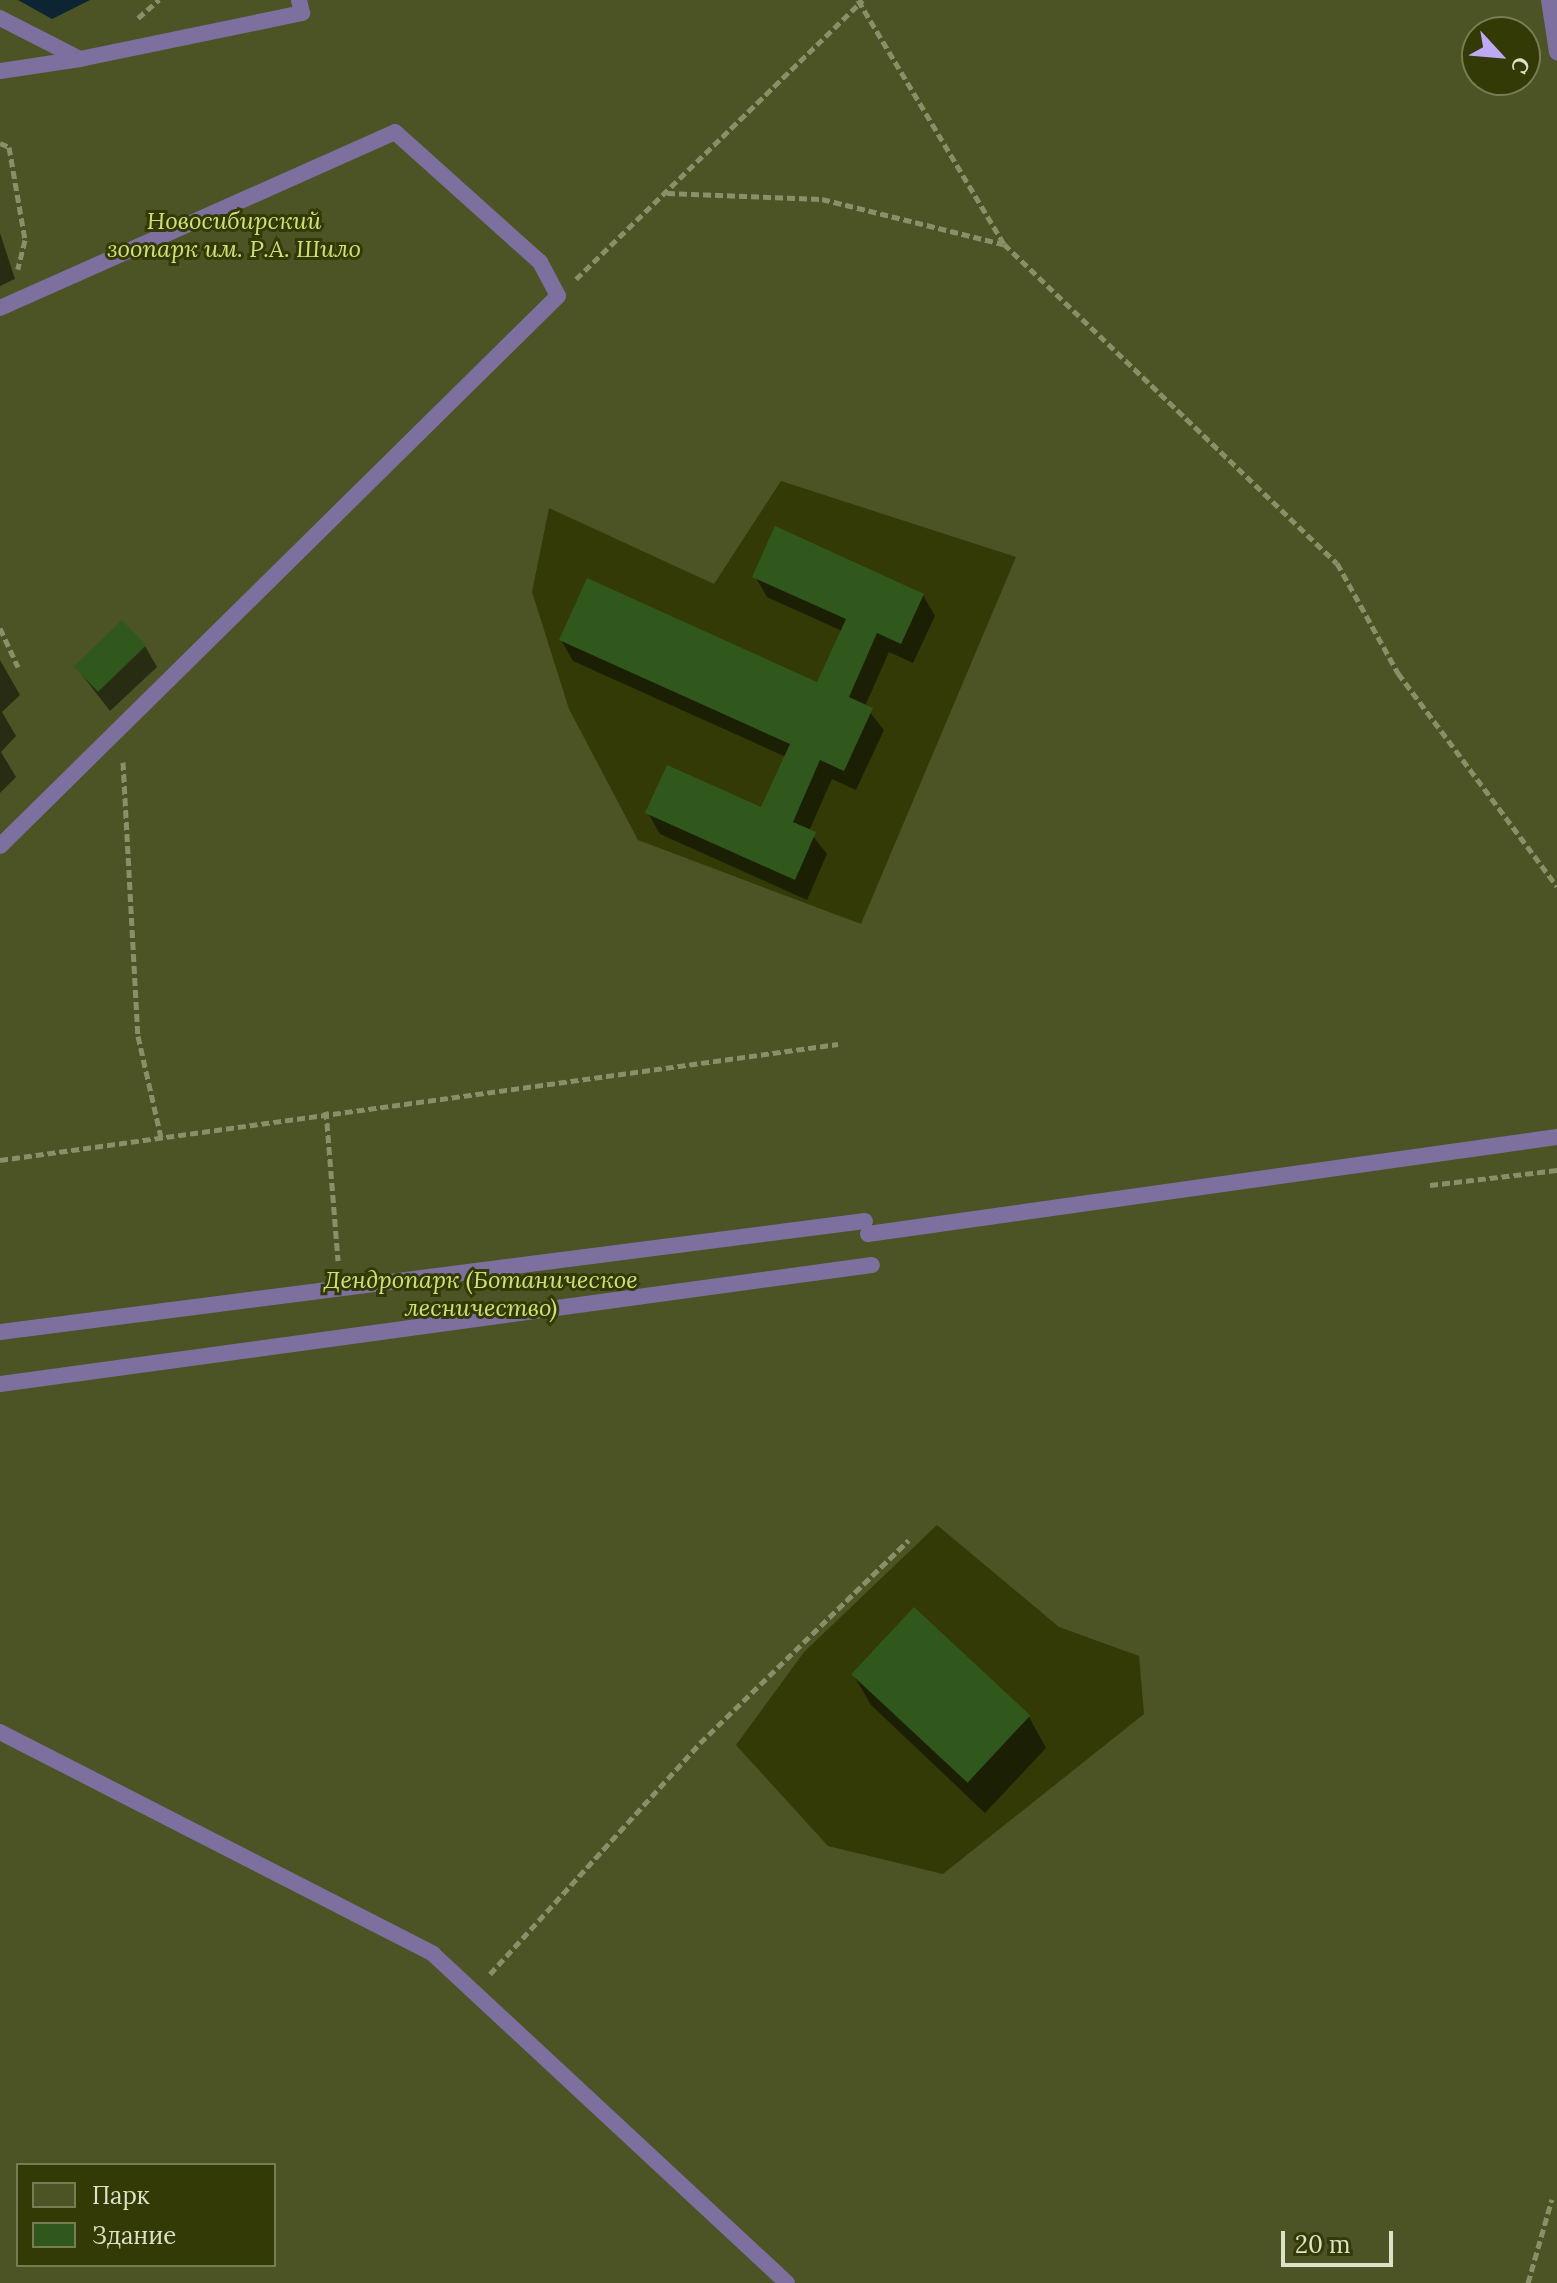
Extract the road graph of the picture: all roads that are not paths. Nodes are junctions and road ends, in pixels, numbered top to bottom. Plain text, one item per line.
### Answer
1 (1549, 0) edge
2 (303, 4) edge
3 (0, 18) edge
4 (1557, 52) edge
5 (80, 59) junction
6 (0, 71) edge
7 (0, 308) edge
8 (0, 846) edge
9 (1557, 1137) edge
10 (872, 1265) dead end
11 (0, 1332) edge
12 (0, 1384) edge
13 (0, 1732) edge
14 (787, 2283) edge

1 - 4 street
2 - 5 street
3 - 5 street
5 - 6 street
7 - 8 street
9 - 11 street
10 - 12 street
13 - 14 street

